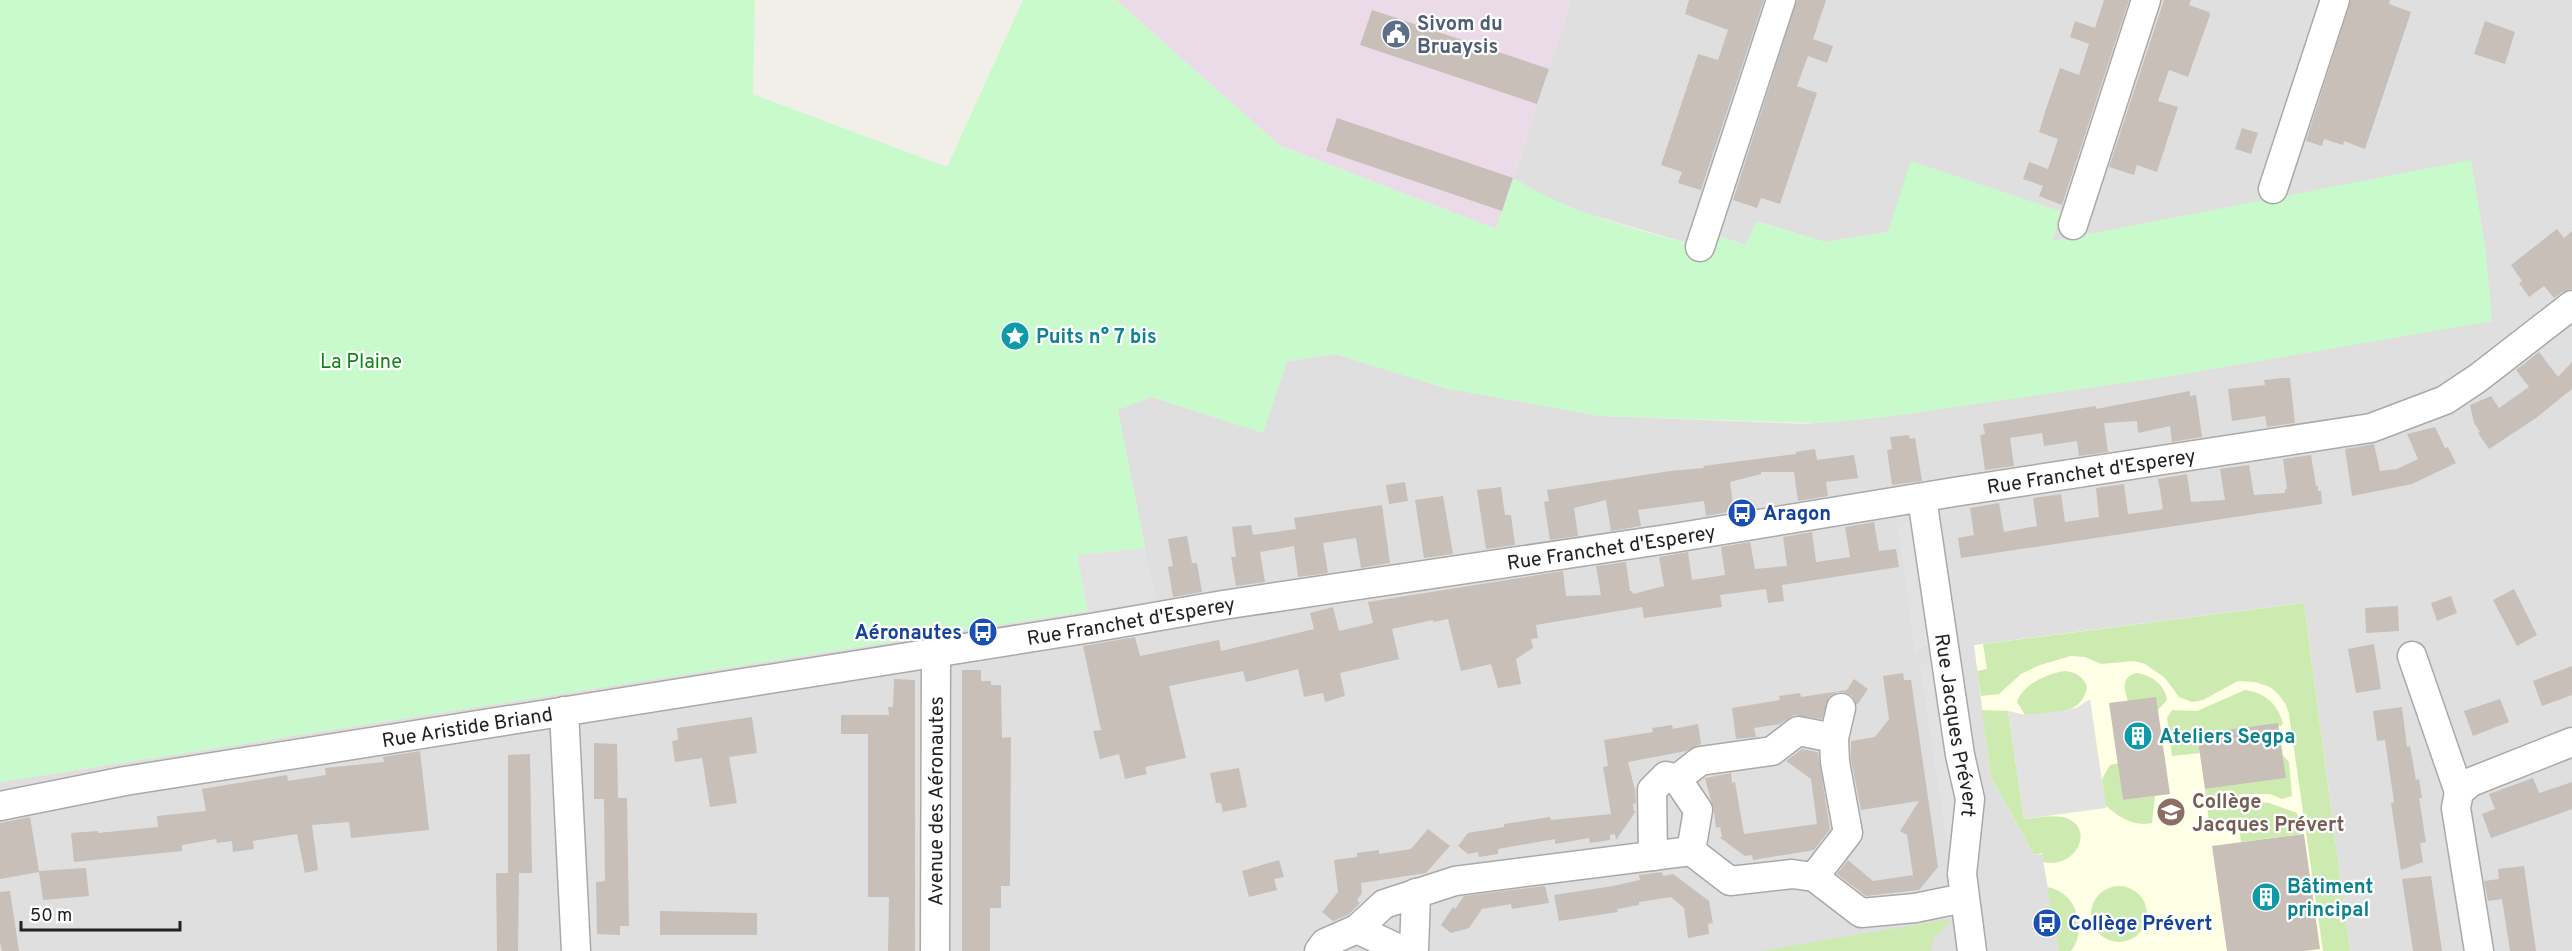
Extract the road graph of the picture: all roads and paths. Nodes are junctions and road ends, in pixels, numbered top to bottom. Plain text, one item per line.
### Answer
1 (1781, 0) edge
2 (2146, 0) edge
3 (2335, 0) edge
4 (2273, 189) dead end
5 (2073, 225) dead end
6 (1700, 247) dead end
7 (2572, 305) edge
8 (1922, 498) junction
9 (936, 651) junction
10 (2412, 656) dead end
11 (1841, 708) dead end
12 (564, 711) junction
13 (1834, 738) junction
14 (2572, 742) edge
15 (1677, 779) junction
16 (2459, 792) junction
17 (0, 806) edge
18 (1691, 851) junction
19 (1653, 856) junction
20 (1814, 876) junction
21 (1416, 893) junction
22 (1964, 898) junction
23 (1357, 929) junction
24 (1322, 947) edge
25 (576, 951) edge
26 (935, 951) edge
27 (1403, 951) edge
28 (1413, 951) edge
29 (1972, 951) edge
30 (2479, 951) edge

1 - 6 street
2 - 5 street
3 - 4 street
7 - 8 street, Rue Franchet d'Esperey
8 - 9 street, Rue Franchet d'Esperey
8 - 22 street, Rue Jacques Prévert
9 - 12 street, Rue Aristide Briand
9 - 26 street, Avenue des Aéronautes
10 - 16 street
11 - 13 street
12 - 17 street, Rue Aristide Briand
12 - 25 street
13 - 15 street
13 - 20 street
14 - 16 street
15 - 18 street
15 - 19 street
16 - 30 street
18 - 19 street
18 - 20 street
19 - 21 street
20 - 22 street
21 - 23 street
21 - 28 street
22 - 29 street, Rue Jacques Prévert
23 - 24 street
23 - 27 street

